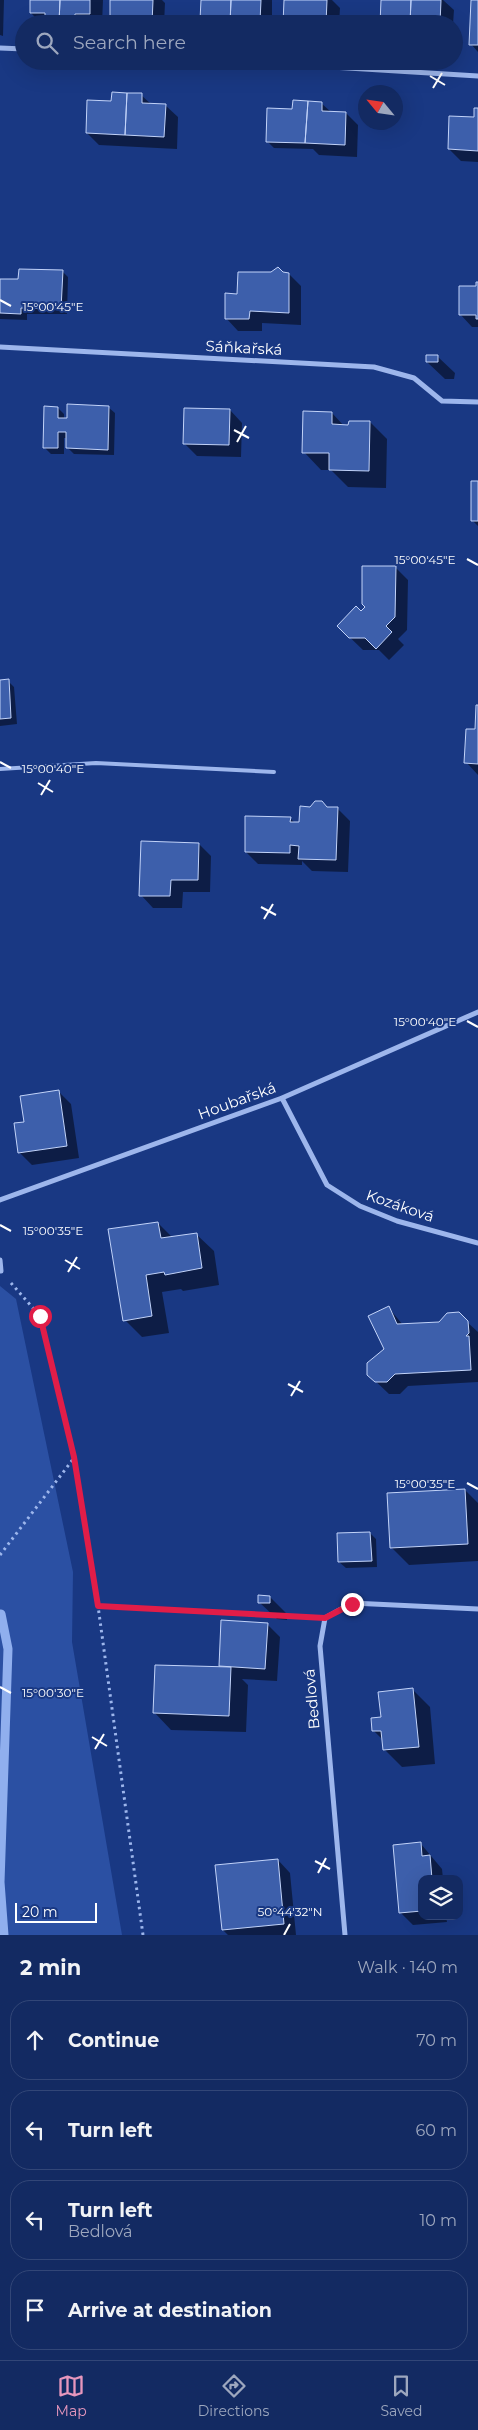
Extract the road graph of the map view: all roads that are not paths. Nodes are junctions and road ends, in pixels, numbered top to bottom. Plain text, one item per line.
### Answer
1 (0, 48) edge
2 (15, 49) edge
3 (380, 70) edge
4 (478, 76) edge
5 (0, 346) edge
6 (478, 402) edge
7 (0, 770) edge
8 (274, 772) dead end
9 (478, 1012) edge
10 (282, 1098) junction
11 (0, 1200) edge
12 (478, 1243) edge
13 (0, 1260) edge
14 (1, 1272) edge
15 (478, 1609) edge
16 (345, 1935) edge

1 - 2 street
3 - 4 street
5 - 6 street, Sáňkařská
7 - 8 lane
9 - 10 street, Houbařská
10 - 11 street, Houbařská
10 - 12 street, Kozáková
13 - 14 street
15 - 16 street, Bedlová

